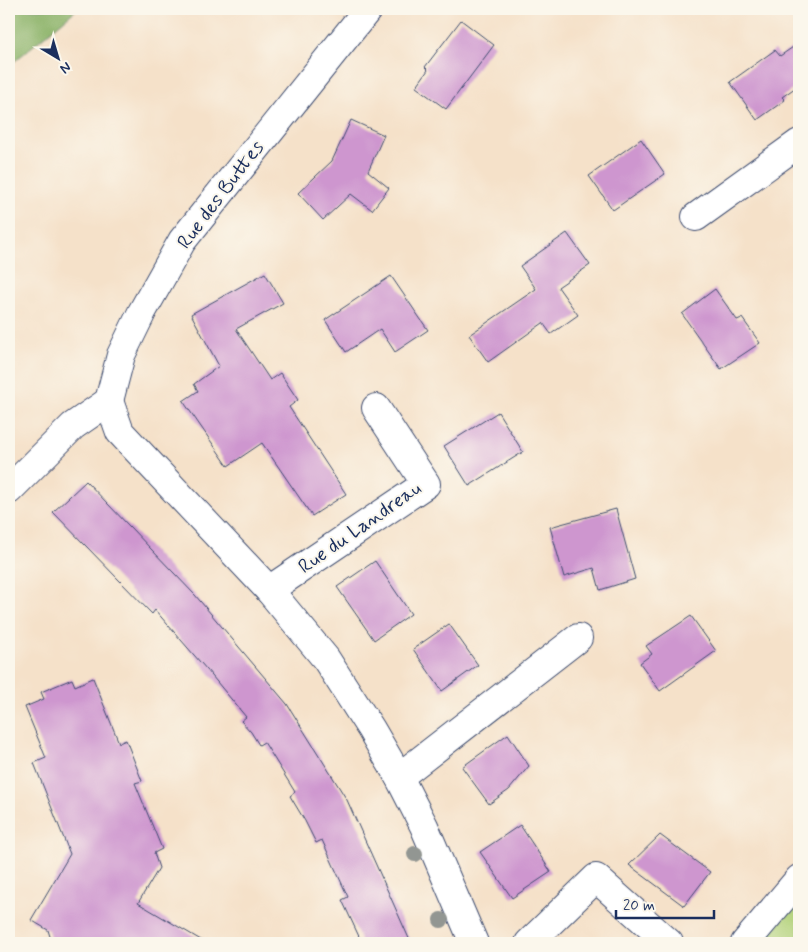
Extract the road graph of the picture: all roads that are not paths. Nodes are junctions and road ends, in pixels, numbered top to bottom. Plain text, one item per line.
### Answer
1 (368, 9) edge
2 (799, 143) edge
3 (696, 217) dead end
4 (109, 401) junction
5 (376, 408) dead end
6 (9, 490) edge
7 (269, 590) junction
8 (578, 638) dead end
9 (399, 777) junction
10 (799, 879) edge
11 (474, 943) edge
12 (529, 943) edge
13 (669, 943) edge
14 (745, 943) edge

1 - 4 street, Rue des Buttes
2 - 3 street
4 - 6 street
4 - 7 street
5 - 7 street, Rue du Landreau
7 - 9 street
8 - 9 street
9 - 11 street
10 - 14 street
12 - 13 street

